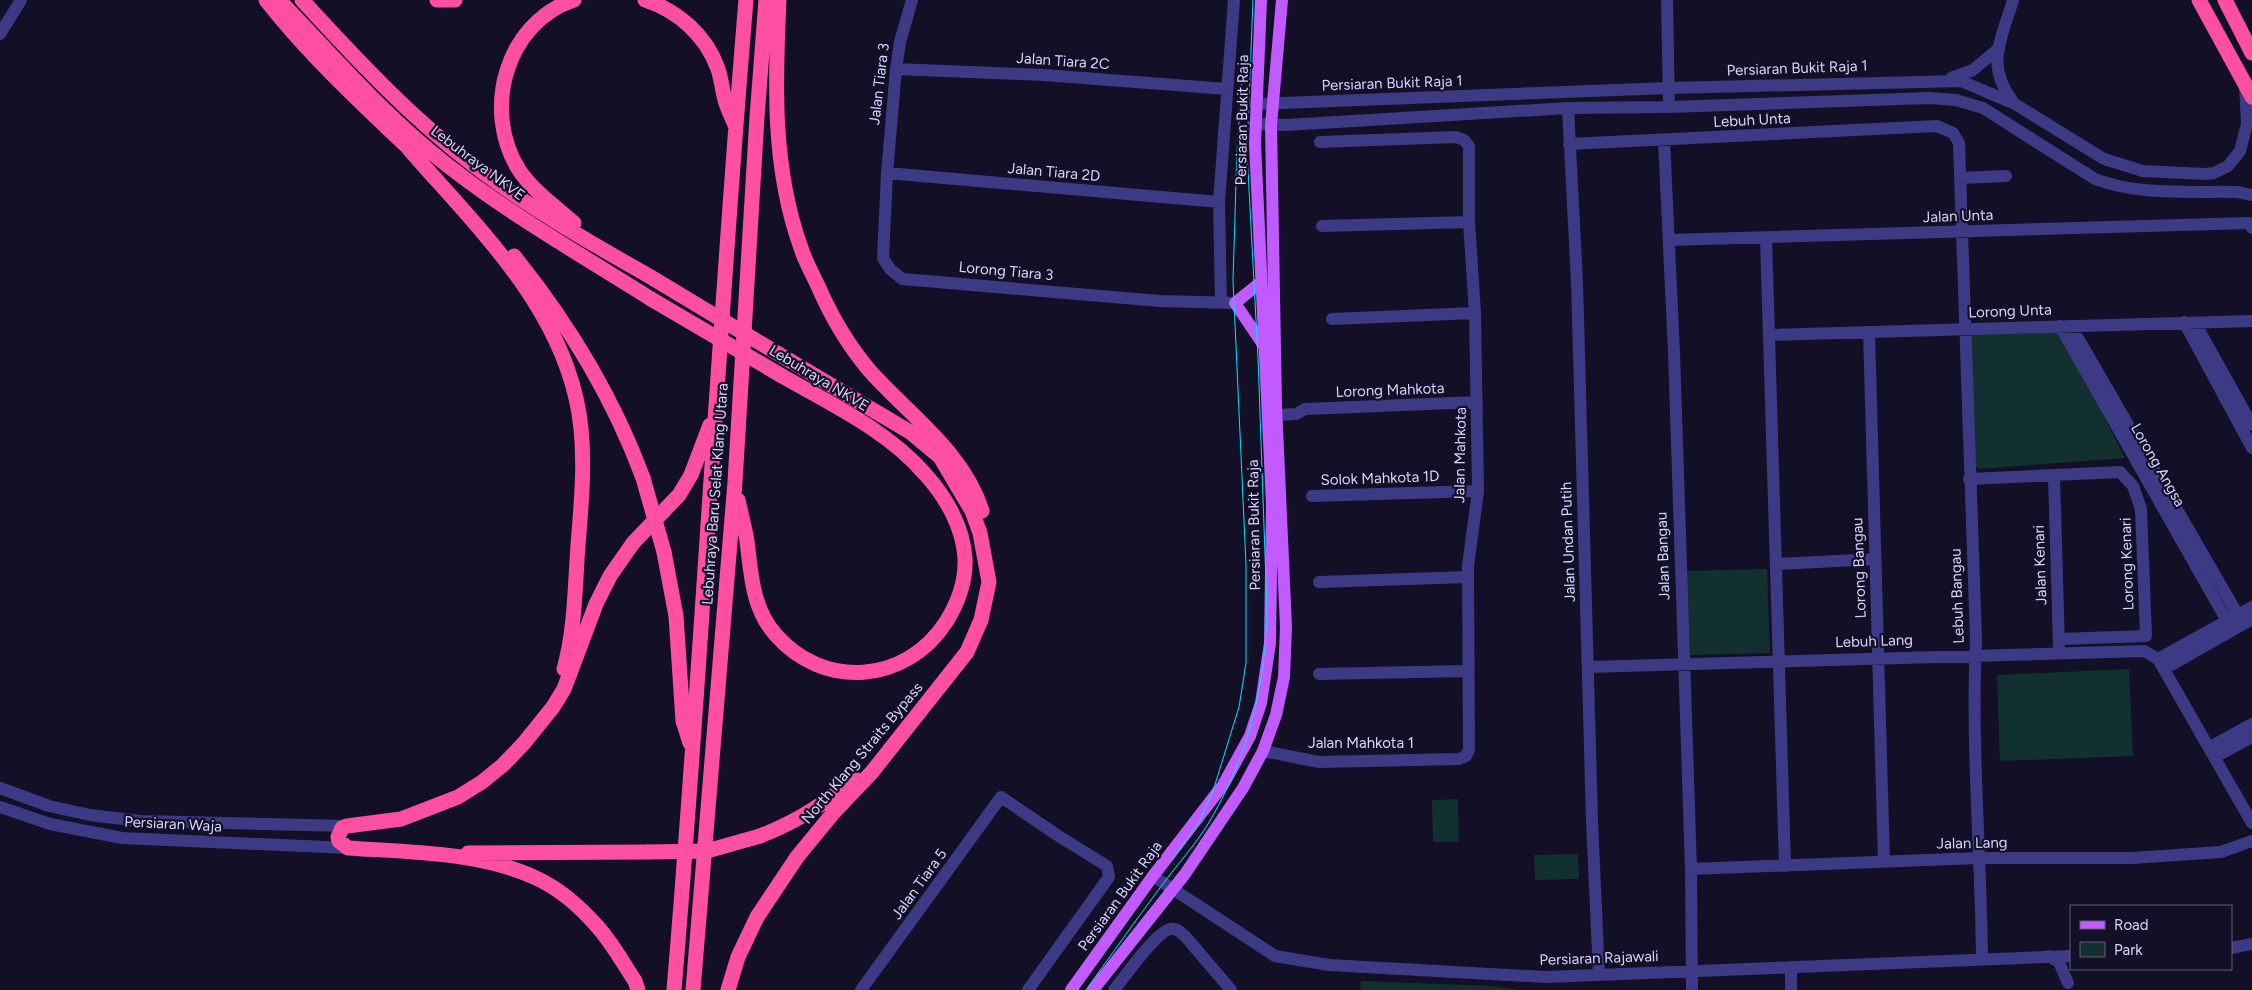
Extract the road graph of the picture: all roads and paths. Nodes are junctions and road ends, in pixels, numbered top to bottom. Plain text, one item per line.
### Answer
1 (22, 0) edge
2 (266, 0) edge
3 (280, 0) edge
4 (302, 0) edge
5 (437, 0) edge
6 (455, 0) edge
7 (574, 0) edge
8 (645, 0) edge
9 (746, 0) edge
10 (766, 0) edge
11 (779, 0) edge
12 (912, 0) edge
13 (1234, 0) edge
14 (1261, 0) edge
15 (1282, 0) edge
16 (1667, 0) edge
17 (2013, 0) edge
18 (2200, 0) edge
19 (2225, 0) edge
20 (0, 34) edge
21 (1998, 49) junction
22 (2252, 53) edge
23 (896, 69) junction
24 (1944, 80) junction
25 (1669, 88) junction
26 (1227, 89) junction
27 (2249, 91) edge
28 (1256, 104) junction
29 (1273, 104) junction
30 (2015, 104) junction
31 (1669, 107) junction
32 (1568, 108) junction
33 (1255, 124) junction
34 (1271, 125) junction
35 (1937, 126) joint
36 (736, 128) junction
37 (1664, 140) junction
38 (1320, 142) dead end
39 (1569, 144) junction
40 (409, 149) junction
41 (887, 173) junction
42 (2006, 176) dead end
43 (1961, 178) junction
44 (2252, 195) edge
45 (1219, 202) junction
46 (1469, 222) junction
47 (2250, 225) edge
48 (1322, 226) dead end
49 (1963, 232) junction
50 (1766, 238) junction
51 (1669, 240) junction
52 (632, 266) junction
53 (1260, 282) junction
54 (1221, 303) junction
55 (1234, 303) junction
56 (1475, 313) junction
57 (1332, 319) dead end
58 (2252, 320) edge
59 (2190, 323) junction
60 (2065, 326) junction
61 (1965, 329) junction
62 (1869, 332) junction
63 (1769, 335) junction
64 (1265, 348) junction
65 (1477, 402) junction
66 (716, 404) junction
67 (1277, 411) junction
68 (2252, 424) edge
69 (2252, 448) edge
70 (2054, 476) junction
71 (1970, 479) junction
72 (735, 482) junction
73 (1478, 491) junction
74 (1312, 496) dead end
75 (1875, 559) junction
76 (1776, 564) junction
77 (1468, 578) junction
78 (989, 582) junction
79 (1319, 582) dead end
80 (2252, 607) edge
81 (2233, 618) junction
82 (2252, 619) edge
83 (2059, 639) junction
84 (1975, 654) junction
85 (2058, 654) junction
86 (1878, 657) junction
87 (1779, 661) junction
88 (1683, 664) junction
89 (2161, 664) junction
90 (1589, 667) junction
91 (1468, 671) junction
92 (1319, 674) dead end
93 (553, 707) junction
94 (2252, 724) edge
95 (2252, 737) edge
96 (894, 746) junction
97 (693, 751) junction
98 (1263, 751) junction
99 (2213, 752) junction
100 (1459, 759) joint
101 (0, 788) edge
102 (0, 807) edge
103 (2252, 823) edge
104 (347, 826) junction
105 (2252, 842) edge
106 (348, 848) junction
107 (434, 855) junction
108 (1979, 858) junction
109 (1884, 862) junction
110 (1786, 866) junction
111 (1691, 869) junction
112 (1153, 876) junction
113 (1173, 890) junction
114 (2252, 944) edge
115 (2232, 948) edge
116 (2049, 956) junction
117 (2070, 956) edge
118 (1982, 959) junction
119 (2070, 966) edge
120 (1791, 967) junction
121 (1692, 971) junction
122 (1599, 975) junction
123 (1546, 984) edge
124 (2068, 987) edge
125 (1116, 989) edge
126 (638, 990) edge
127 (674, 990) edge
128 (693, 990) edge
129 (728, 990) edge
130 (861, 990) edge
131 (1028, 990) edge
132 (1071, 990) edge
133 (1093, 990) edge
134 (1231, 990) edge
135 (1692, 990) edge
136 (1791, 990) edge

1 - 20 street
2 - 40 highway
3 - 72 highway, Lebuhraya NKVE, bridge
4 - 52 highway
5 - 6 highway
7 - 52 highway
8 - 36 highway
9 - 36 highway, Lebuhraya Baru Selat Klang Utara
10 - 72 highway, Lebuhraya Baru Selat Klang Utara
11 - 78 highway
12 - 23 street, Jalan Tiara 3
13 - 26 street
14 - 28 main road, Persiaran Bukit Raja
15 - 29 main road, Persiaran Bukit Raja
16 - 25 street
17 - 21 street
18 - 27 highway
19 - 22 highway
21 - 24 street
21 - 30 street
23 - 26 street, Jalan Tiara 2C
23 - 41 street, Jalan Tiara 3
24 - 25 street, Persiaran Bukit Raja 1
24 - 30 street, Persiaran Bukit Raja 1
25 - 29 street, Persiaran Bukit Raja 1
25 - 31 street
26 - 45 street
27 - 30 street, Persiaran Bukit Raja 1
28 - 29 street, Persiaran Bukit Raja 1
28 - 33 main road, Persiaran Bukit Raja
29 - 34 main road, Persiaran Bukit Raja
31 - 32 street
31 - 44 street
32 - 34 street
32 - 39 street, Jalan Undan Putih
33 - 34 street
33 - 53 main road, Persiaran Bukit Raja
34 - 67 main road, Persiaran Bukit Raja
35 - 37 street, Lebuh Unta
35 - 43 street, Lebuh Bangau
36 - 66 highway, Lebuhraya Baru Selat Klang Utara
37 - 39 street, Lebuh Unta
37 - 51 street, Jalan Bangau
38 - 46 street, Jalan Mahkota
39 - 90 street, Jalan Undan Putih
40 - 93 highway
40 - 97 highway, bridge
41 - 45 street, Jalan Tiara 2D
41 - 54 street, Lorong Tiara 3
42 - 43 street
43 - 49 street, Lebuh Bangau
45 - 54 street
46 - 48 street
46 - 56 street, Jalan Mahkota
47 - 49 street, Jalan Unta
49 - 50 street, Jalan Unta
49 - 61 street, Lebuh Bangau
50 - 51 street, Jalan Unta
50 - 63 street
51 - 88 street, Jalan Bangau
52 - 78 highway, North Klang Straits Bypass, bridge
53 - 55 main road
53 - 64 main road, Persiaran Bukit Raja
54 - 55 street, Lorong Tiara 3
55 - 64 main road
56 - 57 street
56 - 65 street, Jalan Mahkota
58 - 59 street, Lorong Unta
59 - 60 street, Lorong Unta
59 - 68 street
59 - 69 street
60 - 61 street, Lorong Unta
60 - 81 street, Lorong Angsa
61 - 62 street, Lorong Unta
61 - 71 street, Lebuh Bangau
62 - 63 street, Lorong Unta
62 - 75 street, Lorong Bangau
63 - 76 street
64 - 112 main road, Persiaran Bukit Raja
65 - 67 street, Lorong Mahkota
65 - 73 street, Jalan Mahkota
66 - 93 highway
66 - 97 highway, Lebuhraya Baru Selat Klang Utara
67 - 98 main road, Persiaran Bukit Raja
70 - 71 street, Lorong Kenari
70 - 83 street, Jalan Kenari
70 - 83 street, Lorong Kenari
71 - 84 street, Lebuh Bangau
72 - 128 highway, Lebuhraya Baru Selat Klang Utara
73 - 74 street, Solok Mahkota 1D
73 - 77 street, Jalan Mahkota
75 - 76 street
75 - 86 street, Lorong Bangau
76 - 87 street
77 - 79 street
77 - 91 street, Jalan Mahkota
78 - 96 highway, North Klang Straits Bypass
80 - 81 street
81 - 89 street
82 - 89 street
83 - 85 street, Jalan Kenari
84 - 85 street, Lebuh Lang
84 - 86 street, Lebuh Lang
84 - 108 street, Lebuh Bangau
85 - 89 street, Lebuh Lang
86 - 87 street, Lebuh Lang
86 - 109 street, Lorong Bangau
87 - 88 street, Lebuh Lang
87 - 110 street
88 - 90 street, Lebuh Lang
88 - 111 street, Jalan Bangau
89 - 99 street
90 - 122 street, Jalan Undan Putih
91 - 92 street
91 - 100 street, Jalan Mahkota
93 - 104 highway
94 - 99 street
95 - 99 street
96 - 107 highway, bridge
96 - 129 highway, North Klang Straits Bypass
97 - 127 highway, Lebuhraya Baru Selat Klang Utara
98 - 100 street, Jalan Mahkota 1
98 - 113 main road, Persiaran Bukit Raja
99 - 103 street
101 - 104 street, Persiaran Waja
102 - 106 street, Persiaran Waja
104 - 106 highway
105 - 108 street, Jalan Lang
106 - 107 highway
107 - 126 highway
108 - 109 street, Jalan Lang
108 - 118 street, Lebuh Bangau
109 - 110 street, Jalan Lang
110 - 111 street, Jalan Lang
111 - 121 street, Jalan Bangau
112 - 113 street, Persiaran Rajawali
112 - 132 main road, Persiaran Bukit Raja
113 - 123 street, Persiaran Rajawali
113 - 133 main road, Persiaran Bukit Raja
114 - 115 street
116 - 117 street, Persiaran Rajawali
116 - 118 street, Persiaran Rajawali
116 - 124 street
118 - 120 street, Persiaran Rajawali
119 - 124 street
120 - 121 street, Persiaran Rajawali
120 - 136 street
121 - 122 street, Persiaran Rajawali
121 - 135 street, Jalan Bangau
122 - 123 street, Persiaran Rajawali
125 - 134 street
130 - 131 street, Jalan Tiara 5

